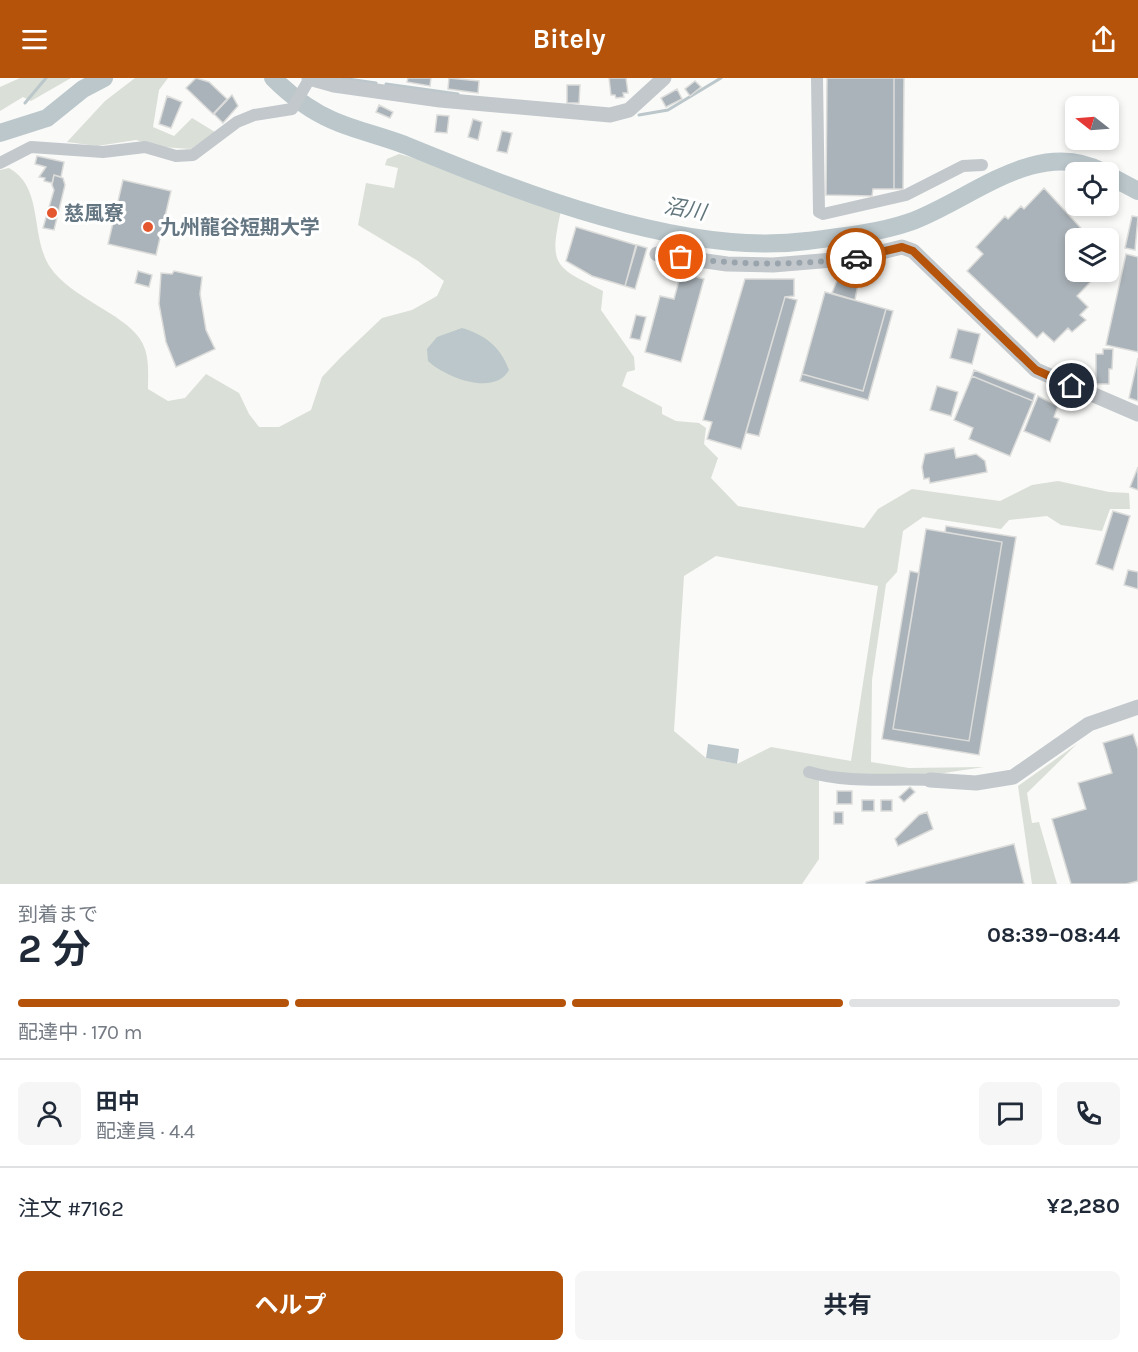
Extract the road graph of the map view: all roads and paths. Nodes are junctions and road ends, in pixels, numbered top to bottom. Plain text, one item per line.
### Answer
1 (664, 78) edge
2 (817, 78) edge
3 (309, 81) edge
4 (0, 163) edge
5 (982, 165) dead end
6 (657, 254) dead end
7 (1138, 414) edge
8 (1138, 707) edge
9 (809, 772) dead end
10 (930, 780) joint

1 - 3 street
2 - 5 street
3 - 4 street
6 - 7 street
8 - 10 street
9 - 10 street

